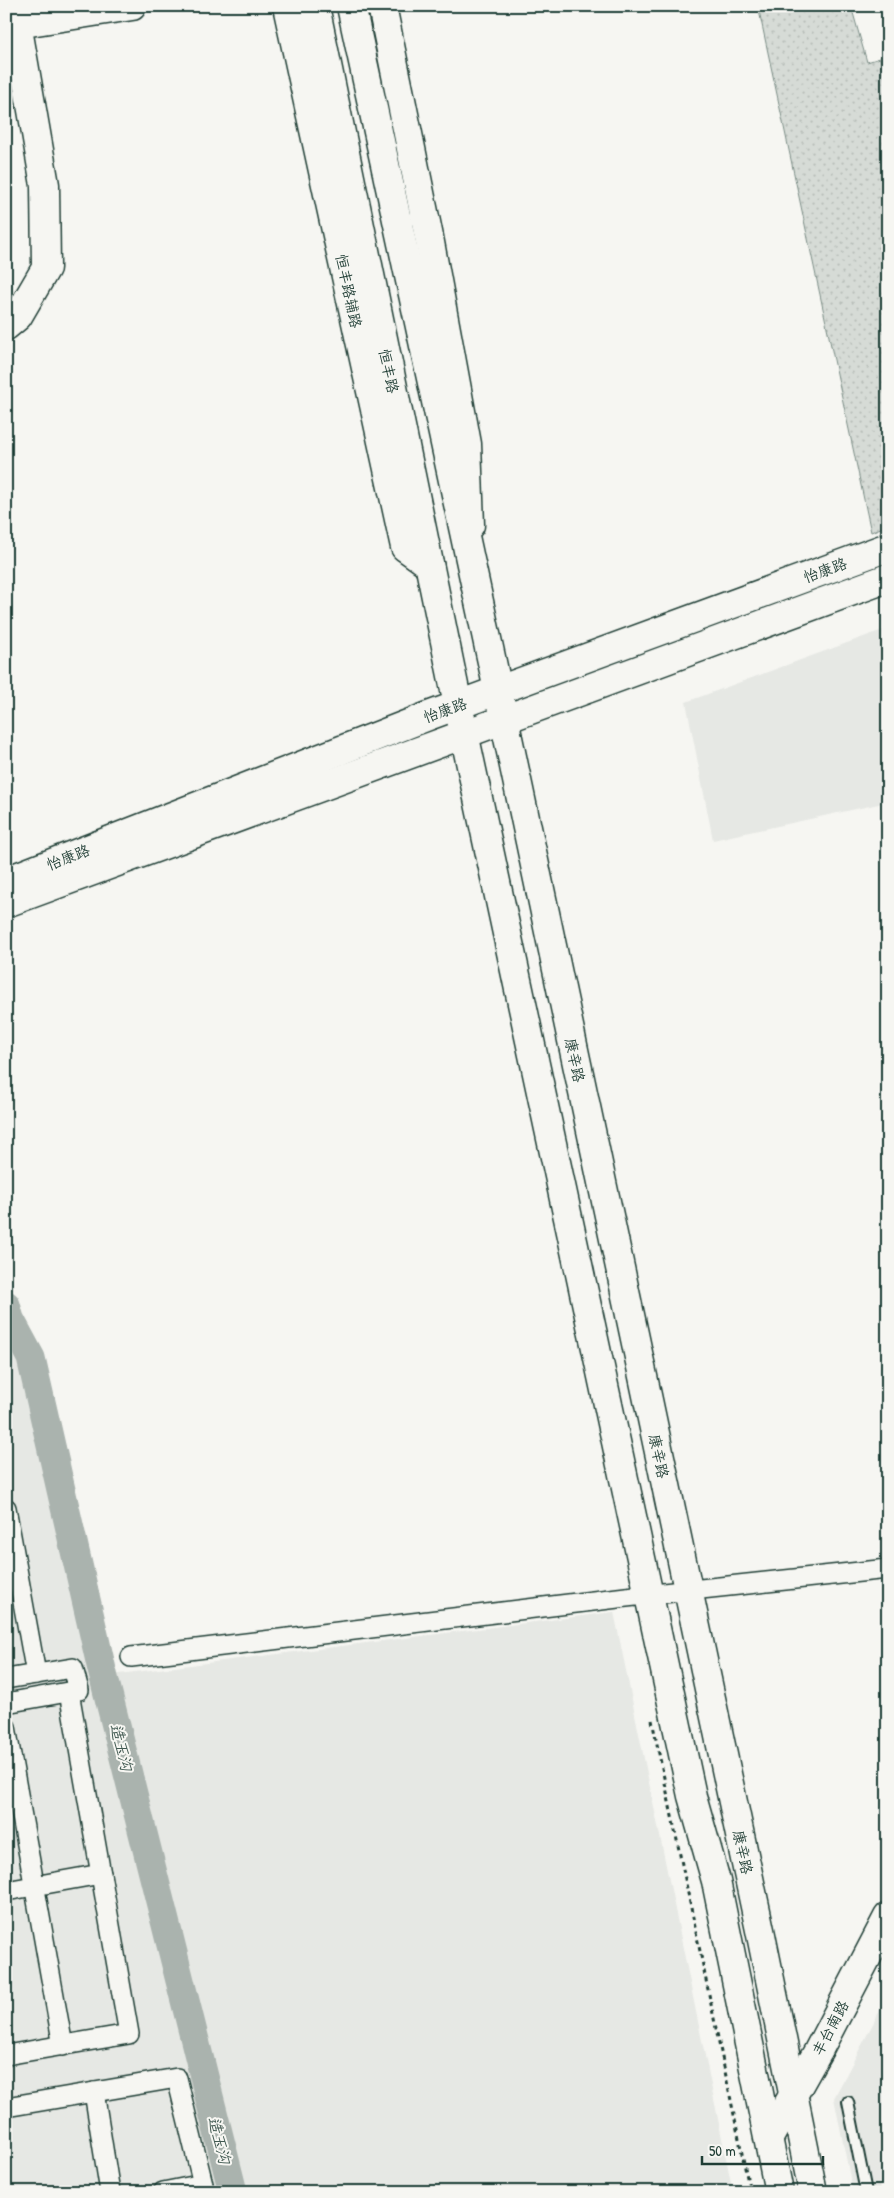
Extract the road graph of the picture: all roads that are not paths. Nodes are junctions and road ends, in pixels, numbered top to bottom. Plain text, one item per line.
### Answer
1 (132, 6) edge
2 (287, 6) edge
3 (315, 6) edge
4 (351, 6) edge
5 (382, 6) edge
6 (15, 15) edge
7 (6, 326) edge
8 (888, 548) edge
9 (429, 564) junction
10 (471, 569) junction
11 (888, 578) edge
12 (498, 691) junction
13 (458, 704) junction
14 (504, 721) junction
15 (466, 735) junction
16 (6, 881) edge
17 (6, 903) edge
18 (6, 1508) edge
19 (888, 1569) edge
20 (688, 1590) junction
21 (650, 1594) junction
22 (131, 1657) dead end
23 (36, 1674) junction
24 (6, 1679) edge
25 (69, 1692) junction
26 (6, 1704) edge
27 (6, 1727) edge
28 (101, 1874) junction
29 (34, 1886) junction
30 (6, 1891) edge
31 (888, 1917) edge
32 (63, 2046) junction
33 (6, 2055) edge
34 (94, 2092) junction
35 (794, 2094) junction
36 (848, 2102) dead end
37 (6, 2107) edge
38 (769, 2138) junction
39 (110, 2192) edge
40 (162, 2192) edge
41 (780, 2192) edge
42 (813, 2192) edge
43 (866, 2192) edge

1 - 6 main road
2 - 9 main road, 恒丰路辅路
3 - 9 main road, 恒丰路
4 - 10 main road
5 - 10 main road
6 - 7 main road
8 - 12 main road, 怡康路
9 - 13 main road, 恒丰路
10 - 12 main road
11 - 14 main road, 怡康路
12 - 13 main road, 怡康路
12 - 14 main road
13 - 15 main road, 恒丰路
13 - 16 main road, 怡康路
14 - 15 main road, 怡康路
14 - 20 main road, 康辛路
15 - 17 main road, 怡康路
15 - 21 main road
18 - 23 street
19 - 20 street
20 - 21 street
20 - 35 main road, 康辛路
21 - 22 street
21 - 38 main road
23 - 24 street
23 - 25 street
25 - 26 street
25 - 28 street
27 - 29 street
28 - 29 street
28 - 32 street
29 - 30 street
29 - 32 street
31 - 35 main road, 丰台南路
32 - 33 street
34 - 37 street
34 - 39 street
34 - 40 street
35 - 38 main road, 丰台南路
35 - 42 main road, 康辛路
36 - 43 lane
38 - 41 main road

